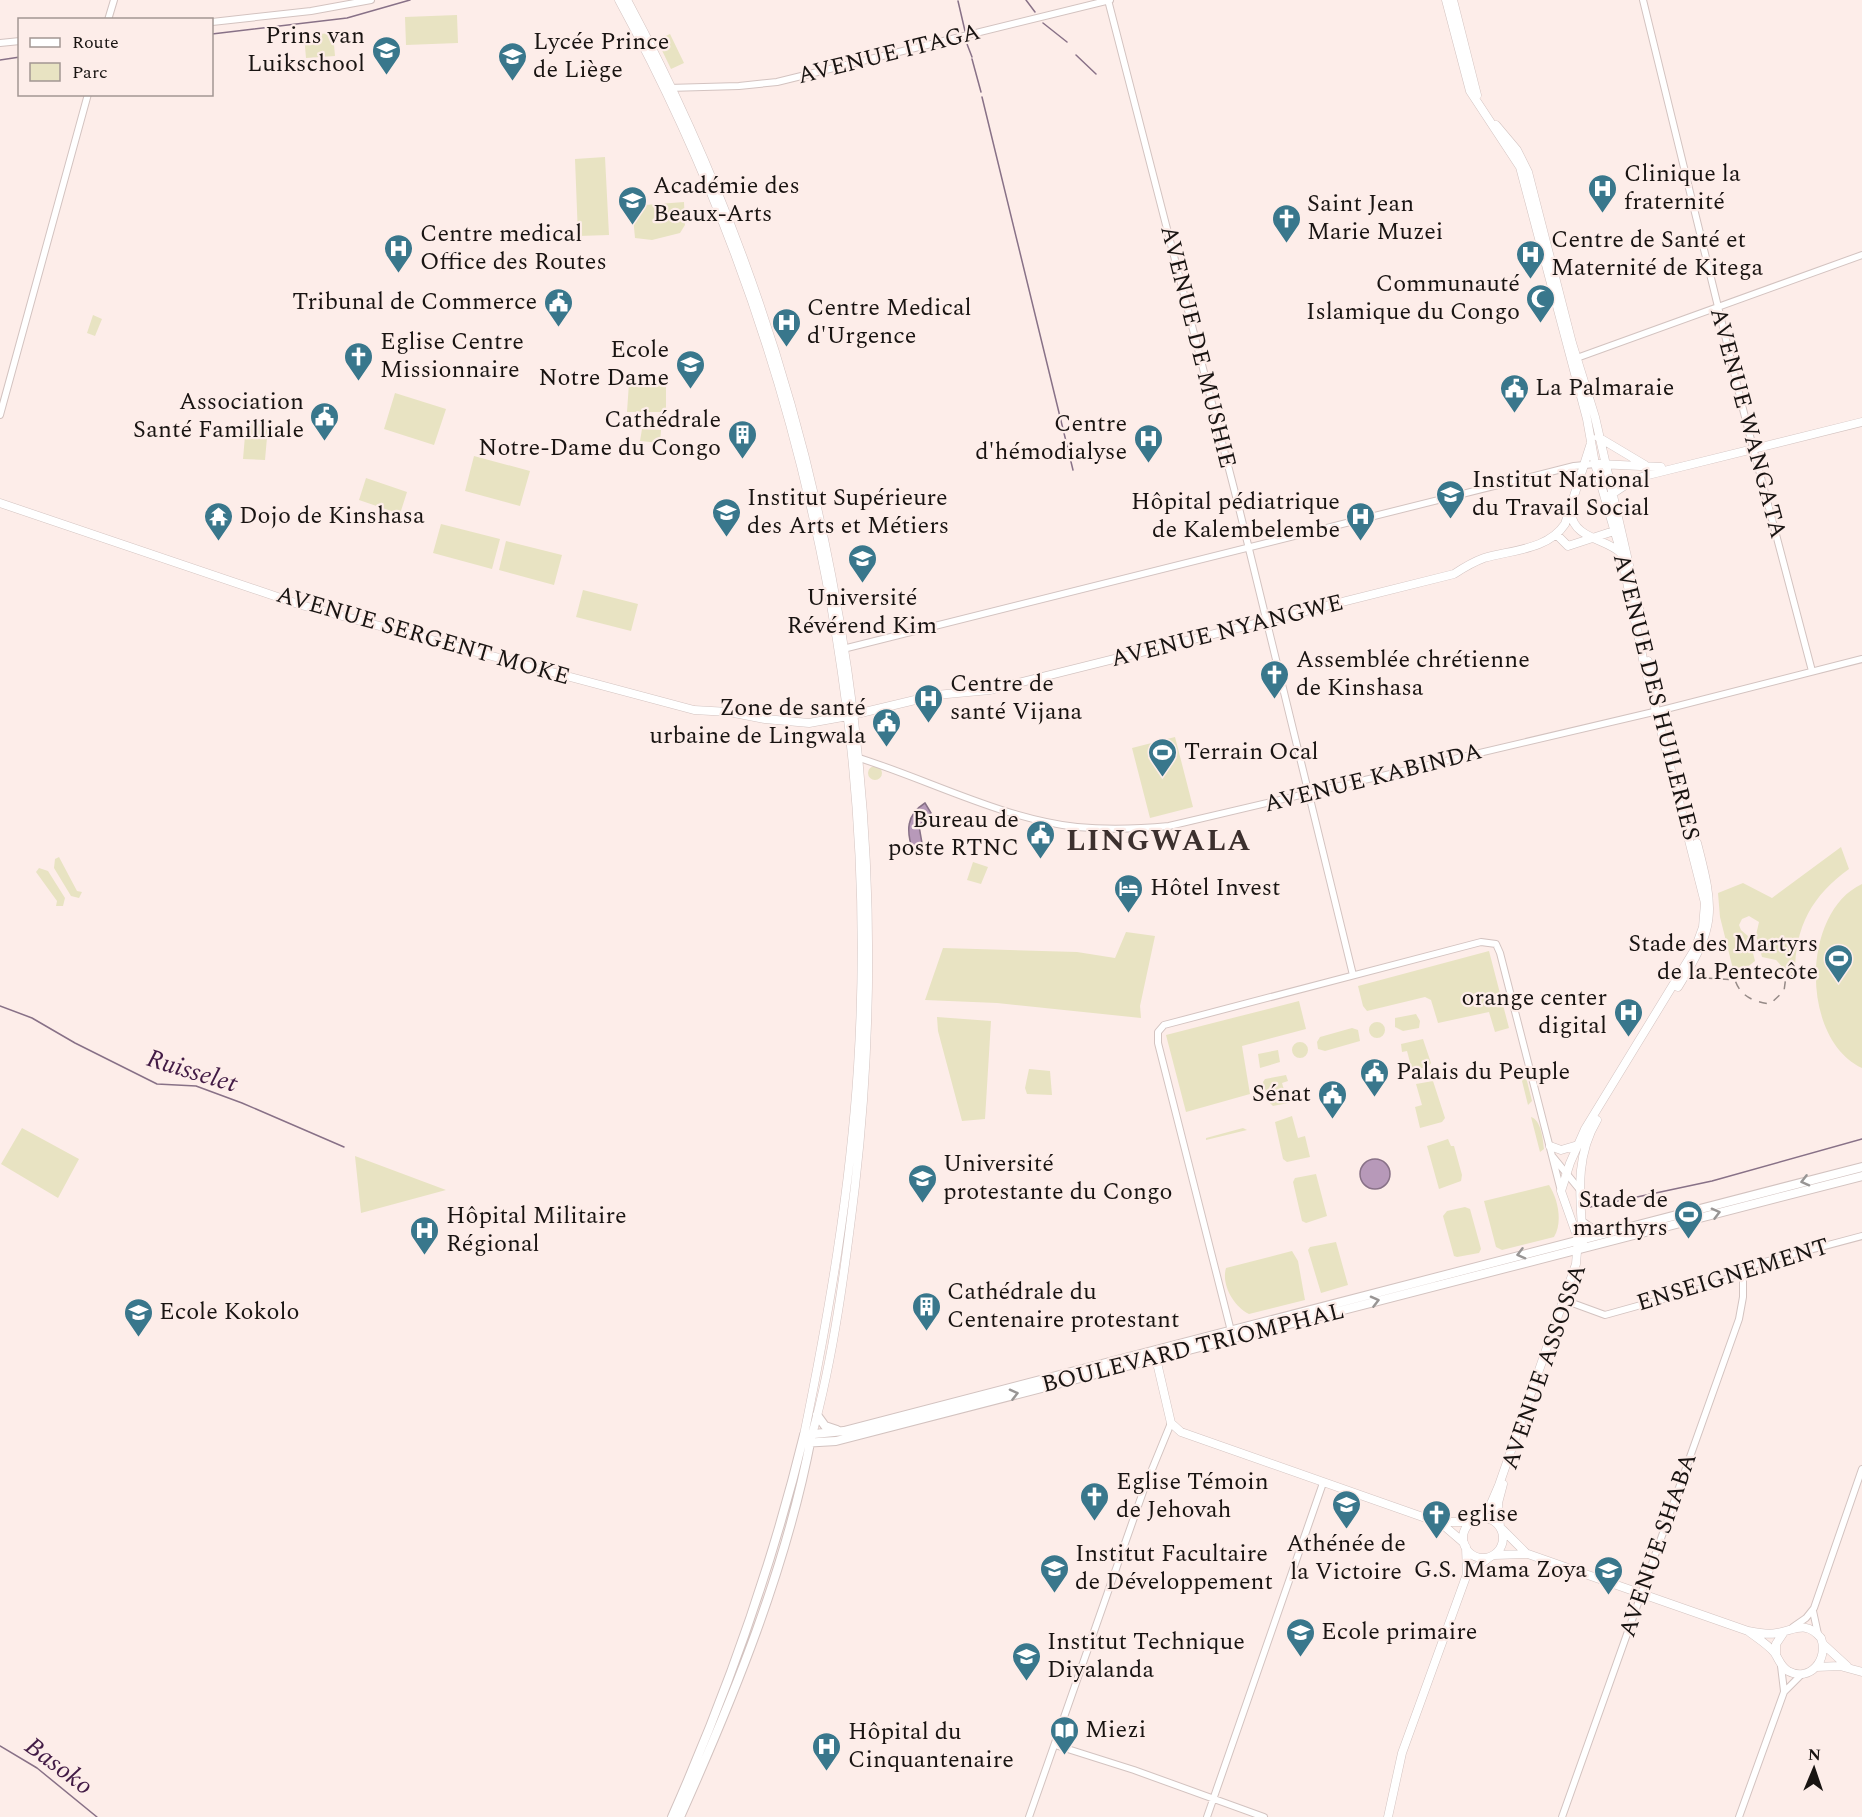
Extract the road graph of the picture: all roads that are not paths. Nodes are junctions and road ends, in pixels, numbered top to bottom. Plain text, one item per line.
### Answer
1 (114, 0) edge
2 (371, 0) edge
3 (619, 0) edge
4 (627, 0) edge
5 (1109, 0) edge
6 (1446, 0) edge
7 (1453, 0) edge
8 (1643, 0) edge
9 (109, 18) edge
10 (213, 22) edge
11 (18, 41) edge
12 (0, 43) edge
13 (668, 88) junction
14 (86, 96) edge
15 (1862, 255) edge
16 (1718, 308) junction
17 (1573, 359) junction
18 (0, 415) edge
19 (1862, 422) edge
20 (1598, 437) junction
21 (1591, 443) junction
22 (1753, 450) junction
23 (1600, 464) junction
24 (1585, 465) junction
25 (1646, 465) junction
26 (1660, 467) joint
27 (1674, 469) junction
28 (1609, 497) junction
29 (0, 503) edge
30 (1570, 511) junction
31 (1618, 530) junction
32 (1557, 535) junction
33 (1596, 539) junction
34 (1248, 548) junction
35 (1621, 553) junction
36 (1267, 621) junction
37 (842, 649) junction
38 (1862, 659) edge
39 (1812, 671) junction
40 (1659, 710) junction
41 (852, 716) junction
42 (850, 755) junction
43 (859, 758) junction
44 (1308, 794) junction
45 (1353, 975) junction
46 (1592, 1123) junction
47 (1578, 1144) junction
48 (1550, 1146) junction
49 (1553, 1157) junction
50 (1862, 1167) edge
51 (1566, 1174) junction
52 (1862, 1176) edge
53 (1580, 1190) junction
54 (1561, 1191) junction
55 (1581, 1200) junction
56 (1564, 1204) junction
57 (1582, 1222) junction
58 (1615, 1230) junction
59 (1862, 1236) edge
60 (1580, 1239) junction
61 (1581, 1249) junction
62 (1743, 1271) junction
63 (1566, 1300) junction
64 (1232, 1334) junction
65 (1155, 1354) junction
66 (817, 1415) junction
67 (1171, 1423) junction
68 (844, 1431) junction
69 (807, 1439) junction
70 (836, 1441) junction
71 (807, 1457) junction
72 (1862, 1469) edge
73 (1323, 1483) junction
74 (1501, 1485) junction
75 (1474, 1521) junction
76 (1441, 1524) junction
77 (1501, 1528) junction
78 (1465, 1545) junction
79 (1527, 1554) junction
80 (1493, 1555) junction
81 (1467, 1574) junction
82 (1641, 1595) junction
83 (1812, 1611) junction
84 (1793, 1627) junction
85 (1785, 1631) junction
86 (1748, 1632) junction
87 (1821, 1640) junction
88 (1776, 1655) junction
89 (1781, 1665) junction
90 (1816, 1667) junction
91 (1848, 1667) junction
92 (1862, 1672) edge
93 (1805, 1673) junction
94 (1784, 1692) junction
95 (1055, 1744) junction
96 (1213, 1798) junction
97 (672, 1817) edge
98 (680, 1817) edge
99 (1029, 1817) edge
100 (1207, 1817) edge
101 (1264, 1817) edge
102 (1388, 1817) edge
103 (1562, 1817) edge
104 (1739, 1817) edge

1 - 9 street
2 - 10 street
3 - 13 main road
4 - 13 main road
5 - 13 street, AVENUE ITAGA
5 - 34 street, AVENUE DE MUSHIE
6 - 17 main road, AVENUE DES HUILERIES
7 - 17 main road, AVENUE DES HUILERIES
8 - 16 street, AVENUE WANGATA
11 - 12 street
13 - 37 main road
14 - 18 street
15 - 16 street
16 - 17 street
16 - 22 street, AVENUE WANGATA
17 - 20 main road, AVENUE DES HUILERIES
17 - 21 main road, AVENUE DES HUILERIES
19 - 22 main road
20 - 23 main road, AVENUE DES HUILERIES
20 - 25 main road
21 - 23 main road, AVENUE DES HUILERIES
21 - 24 main road
22 - 27 main road
22 - 39 street, AVENUE WANGATA
23 - 24 street
23 - 25 main road
23 - 28 main road, AVENUE DES HUILERIES
24 - 30 main road
24 - 34 street
25 - 26 main road
26 - 27 street
27 - 28 main road
28 - 31 main road, AVENUE DES HUILERIES
29 - 41 main road, AVENUE SERGENT MOKE
30 - 32 main road
30 - 33 main road
31 - 33 main road
31 - 35 main road, AVENUE DES HUILERIES
31 - 40 main road, AVENUE DES HUILERIES
32 - 33 main road
32 - 36 main road, AVENUE NYANGWE
33 - 35 main road
34 - 36 street, AVENUE DE MUSHIE
34 - 37 street
35 - 40 main road, AVENUE DES HUILERIES
36 - 41 main road, AVENUE NYANGWE
36 - 44 street, AVENUE DE MUSHIE
37 - 41 main road
38 - 39 street, AVENUE KABINDA
39 - 40 street, AVENUE KABINDA
40 - 44 street, AVENUE KABINDA
40 - 46 main road, AVENUE DES HUILERIES
41 - 42 main road
41 - 43 main road
42 - 43 street, AVENUE KABINDA
42 - 69 main road
43 - 44 street, AVENUE KABINDA
43 - 66 main road
44 - 45 street, AVENUE DE MUSHIE
45 - 48 street
45 - 64 street
46 - 47 main road, AVENUE DES HUILERIES
46 - 53 main road, AVENUE DES HUILERIES
47 - 48 main road
47 - 51 main road, AVENUE DES HUILERIES
48 - 49 street
49 - 51 street
49 - 54 street
50 -> 58 highway, BOULEVARD TRIOMPHAL
51 - 53 street
51 - 54 main road, AVENUE DES HUILERIES
61 -> 52 highway, BOULEVARD TRIOMPHAL
53 - 55 main road, AVENUE DES HUILERIES
54 - 56 main road, AVENUE DES HUILERIES
55 - 56 main road
55 - 57 main road, AVENUE DES HUILERIES
56 - 60 main road, AVENUE DES HUILERIES
57 - 58 highway
57 - 60 main road, AVENUE DES HUILERIES
58 - 60 highway, BOULEVARD TRIOMPHAL
59 - 62 street, ENSEIGNEMENT
60 - 61 main road, AVENUE ASSOSSA
60 -> 64 highway, BOULEVARD TRIOMPHAL
61 - 63 main road, AVENUE ASSOSSA
64 -> 61 highway, BOULEVARD TRIOMPHAL
62 - 63 street, ENSEIGNEMENT
62 - 82 street, AVENUE SHABA
63 - 74 main road, AVENUE ASSOSSA
64 - 65 highway, BOULEVARD TRIOMPHAL
65 - 67 main road
65 - 68 highway, BOULEVARD TRIOMPHAL
70 -> 65 highway, BOULEVARD TRIOMPHAL
66 - 68 highway
66 - 69 main road
67 - 73 main road
67 - 95 street
68 - 69 highway, BOULEVARD TRIOMPHAL
69 - 70 highway, BOULEVARD TRIOMPHAL
69 - 71 highway
69 - 97 highway
70 - 71 highway
71 - 98 highway
72 - 83 street
73 - 76 main road
73 - 96 street
74 - 75 main road
74 - 77 main road
75 - 76 main road
75 - 77 main road
75 - 78 main road
76 - 78 main road
77 - 79 main road
77 - 80 main road
78 - 80 main road
78 - 81 main road
79 - 80 main road
79 - 82 main road
80 - 81 main road
81 - 102 main road
82 - 86 main road
82 - 103 street, AVENUE SHABA
83 - 84 street
83 - 87 street
84 - 85 main road
84 - 87 main road
85 - 86 main road
85 - 88 main road
86 - 88 main road
87 - 90 main road
87 - 91 main road
88 - 89 main road
89 - 93 main road
89 - 94 street
90 - 91 main road
90 - 93 main road
91 - 92 main road
93 - 94 street
94 - 104 street
95 - 96 street
95 - 99 street
96 - 100 street
96 - 101 street

